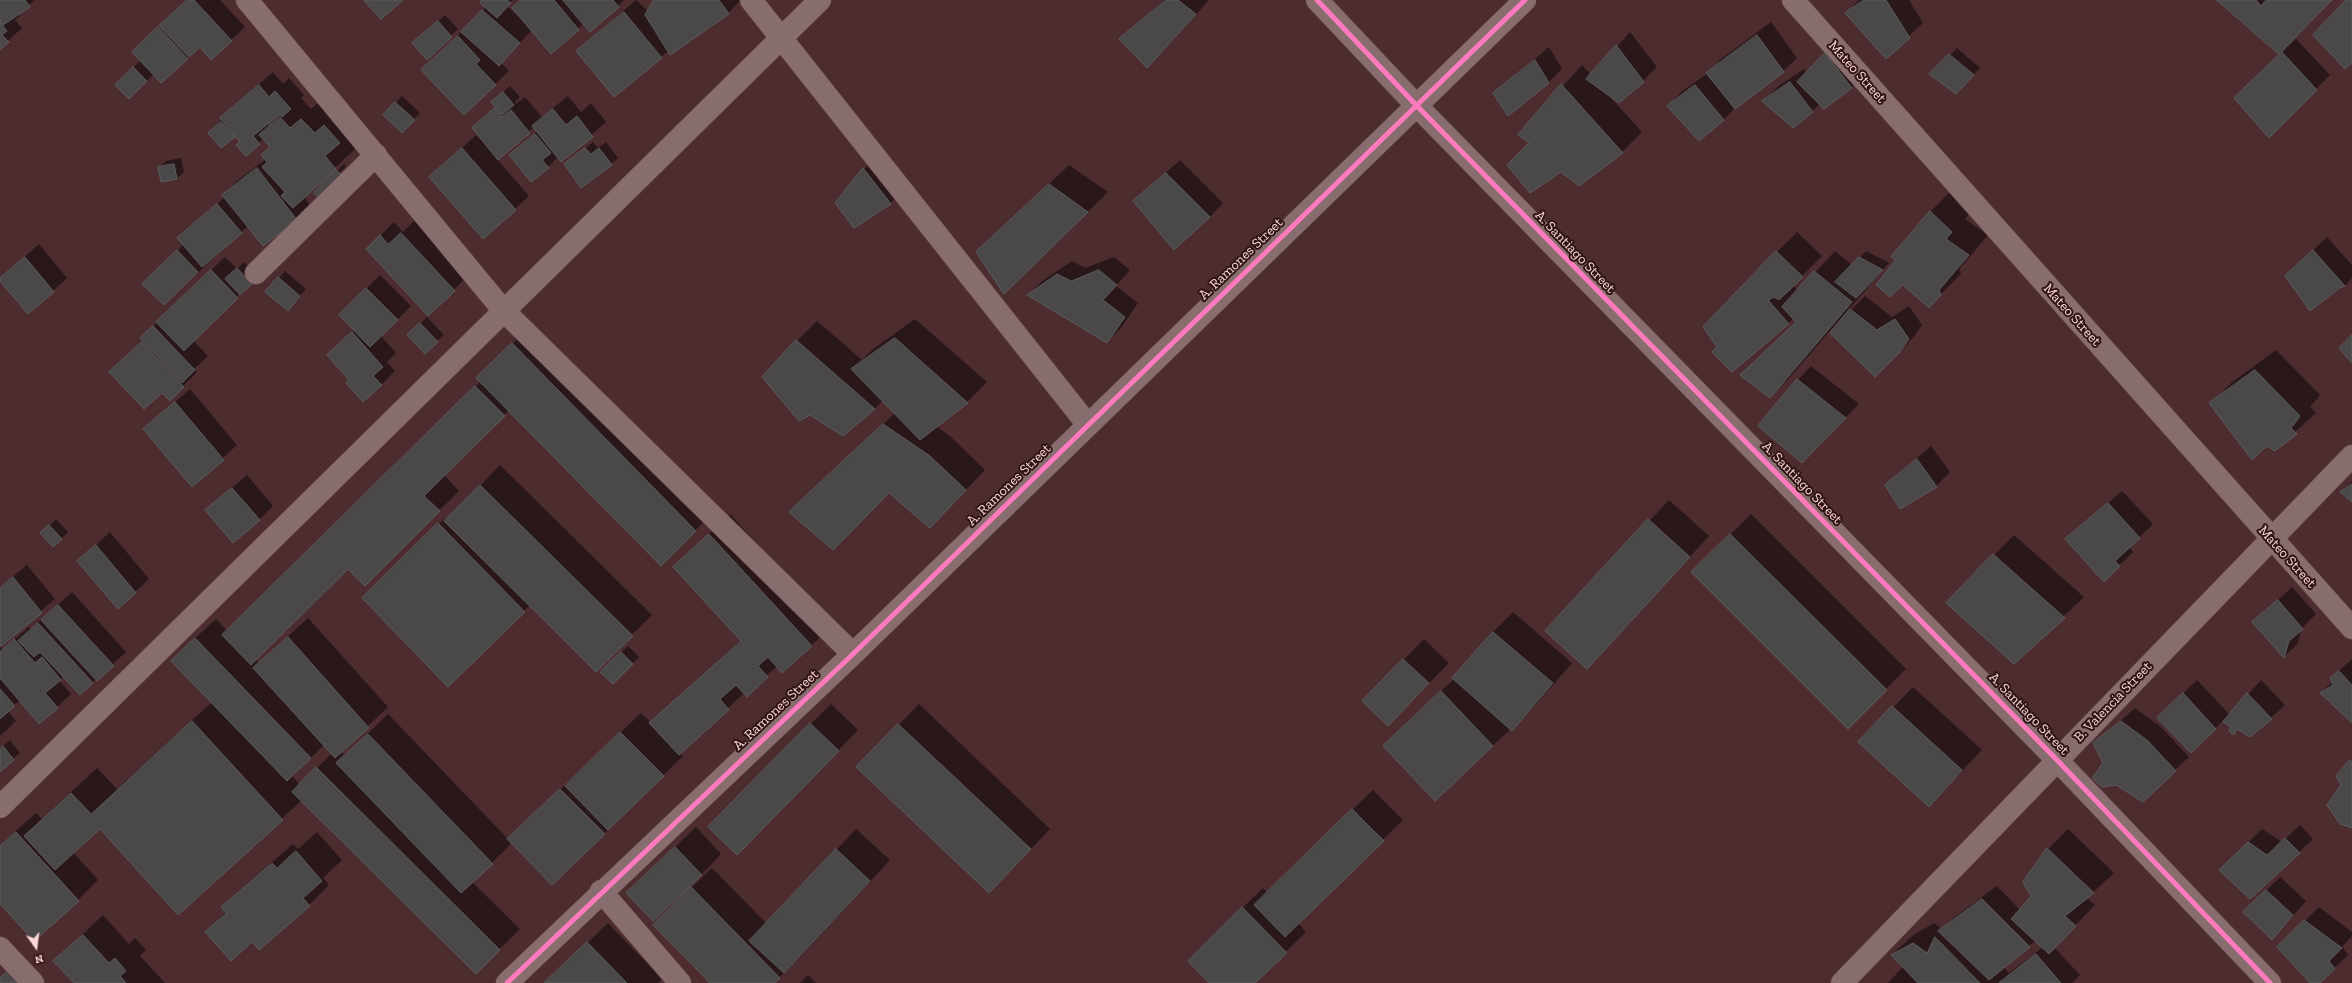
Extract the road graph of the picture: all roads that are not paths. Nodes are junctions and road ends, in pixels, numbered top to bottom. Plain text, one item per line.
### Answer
1 (247, 0) edge
2 (751, 0) edge
3 (820, 0) edge
4 (1317, 0) edge
5 (1525, 0) edge
6 (1793, 0) edge
7 (782, 37) junction
8 (1416, 105) junction
9 (376, 155) junction
10 (256, 273) dead end
11 (503, 310) junction
12 (1088, 425) junction
13 (2352, 456) edge
14 (2271, 539) junction
15 (2352, 628) edge
16 (853, 654) junction
17 (2057, 760) junction
18 (0, 807) edge
19 (601, 892) junction
20 (0, 948) edge
21 (33, 983) edge
22 (507, 983) edge
23 (680, 983) edge
24 (1842, 983) edge
25 (2270, 983) edge

1 - 9 street
2 - 7 street
3 - 7 street
4 - 8 street, A. Santiago Street
5 - 8 street, A. Ramones Street
6 - 14 street, Mateo Street
7 - 11 street
7 - 12 street
8 - 12 street, A. Ramones Street
8 - 17 street, A. Santiago Street
9 - 10 street
9 - 11 street
11 - 16 street
11 - 18 street
12 - 16 street, A. Ramones Street
13 - 14 street, B. Valencia Street
14 - 15 street, Mateo Street
14 - 17 street, B. Valencia Street
16 - 19 street, A. Ramones Street
17 - 24 street, B. Valencia Street
17 - 25 street, A. Santiago Street
19 - 22 street, A. Ramones Street
19 - 23 street
20 - 21 street

